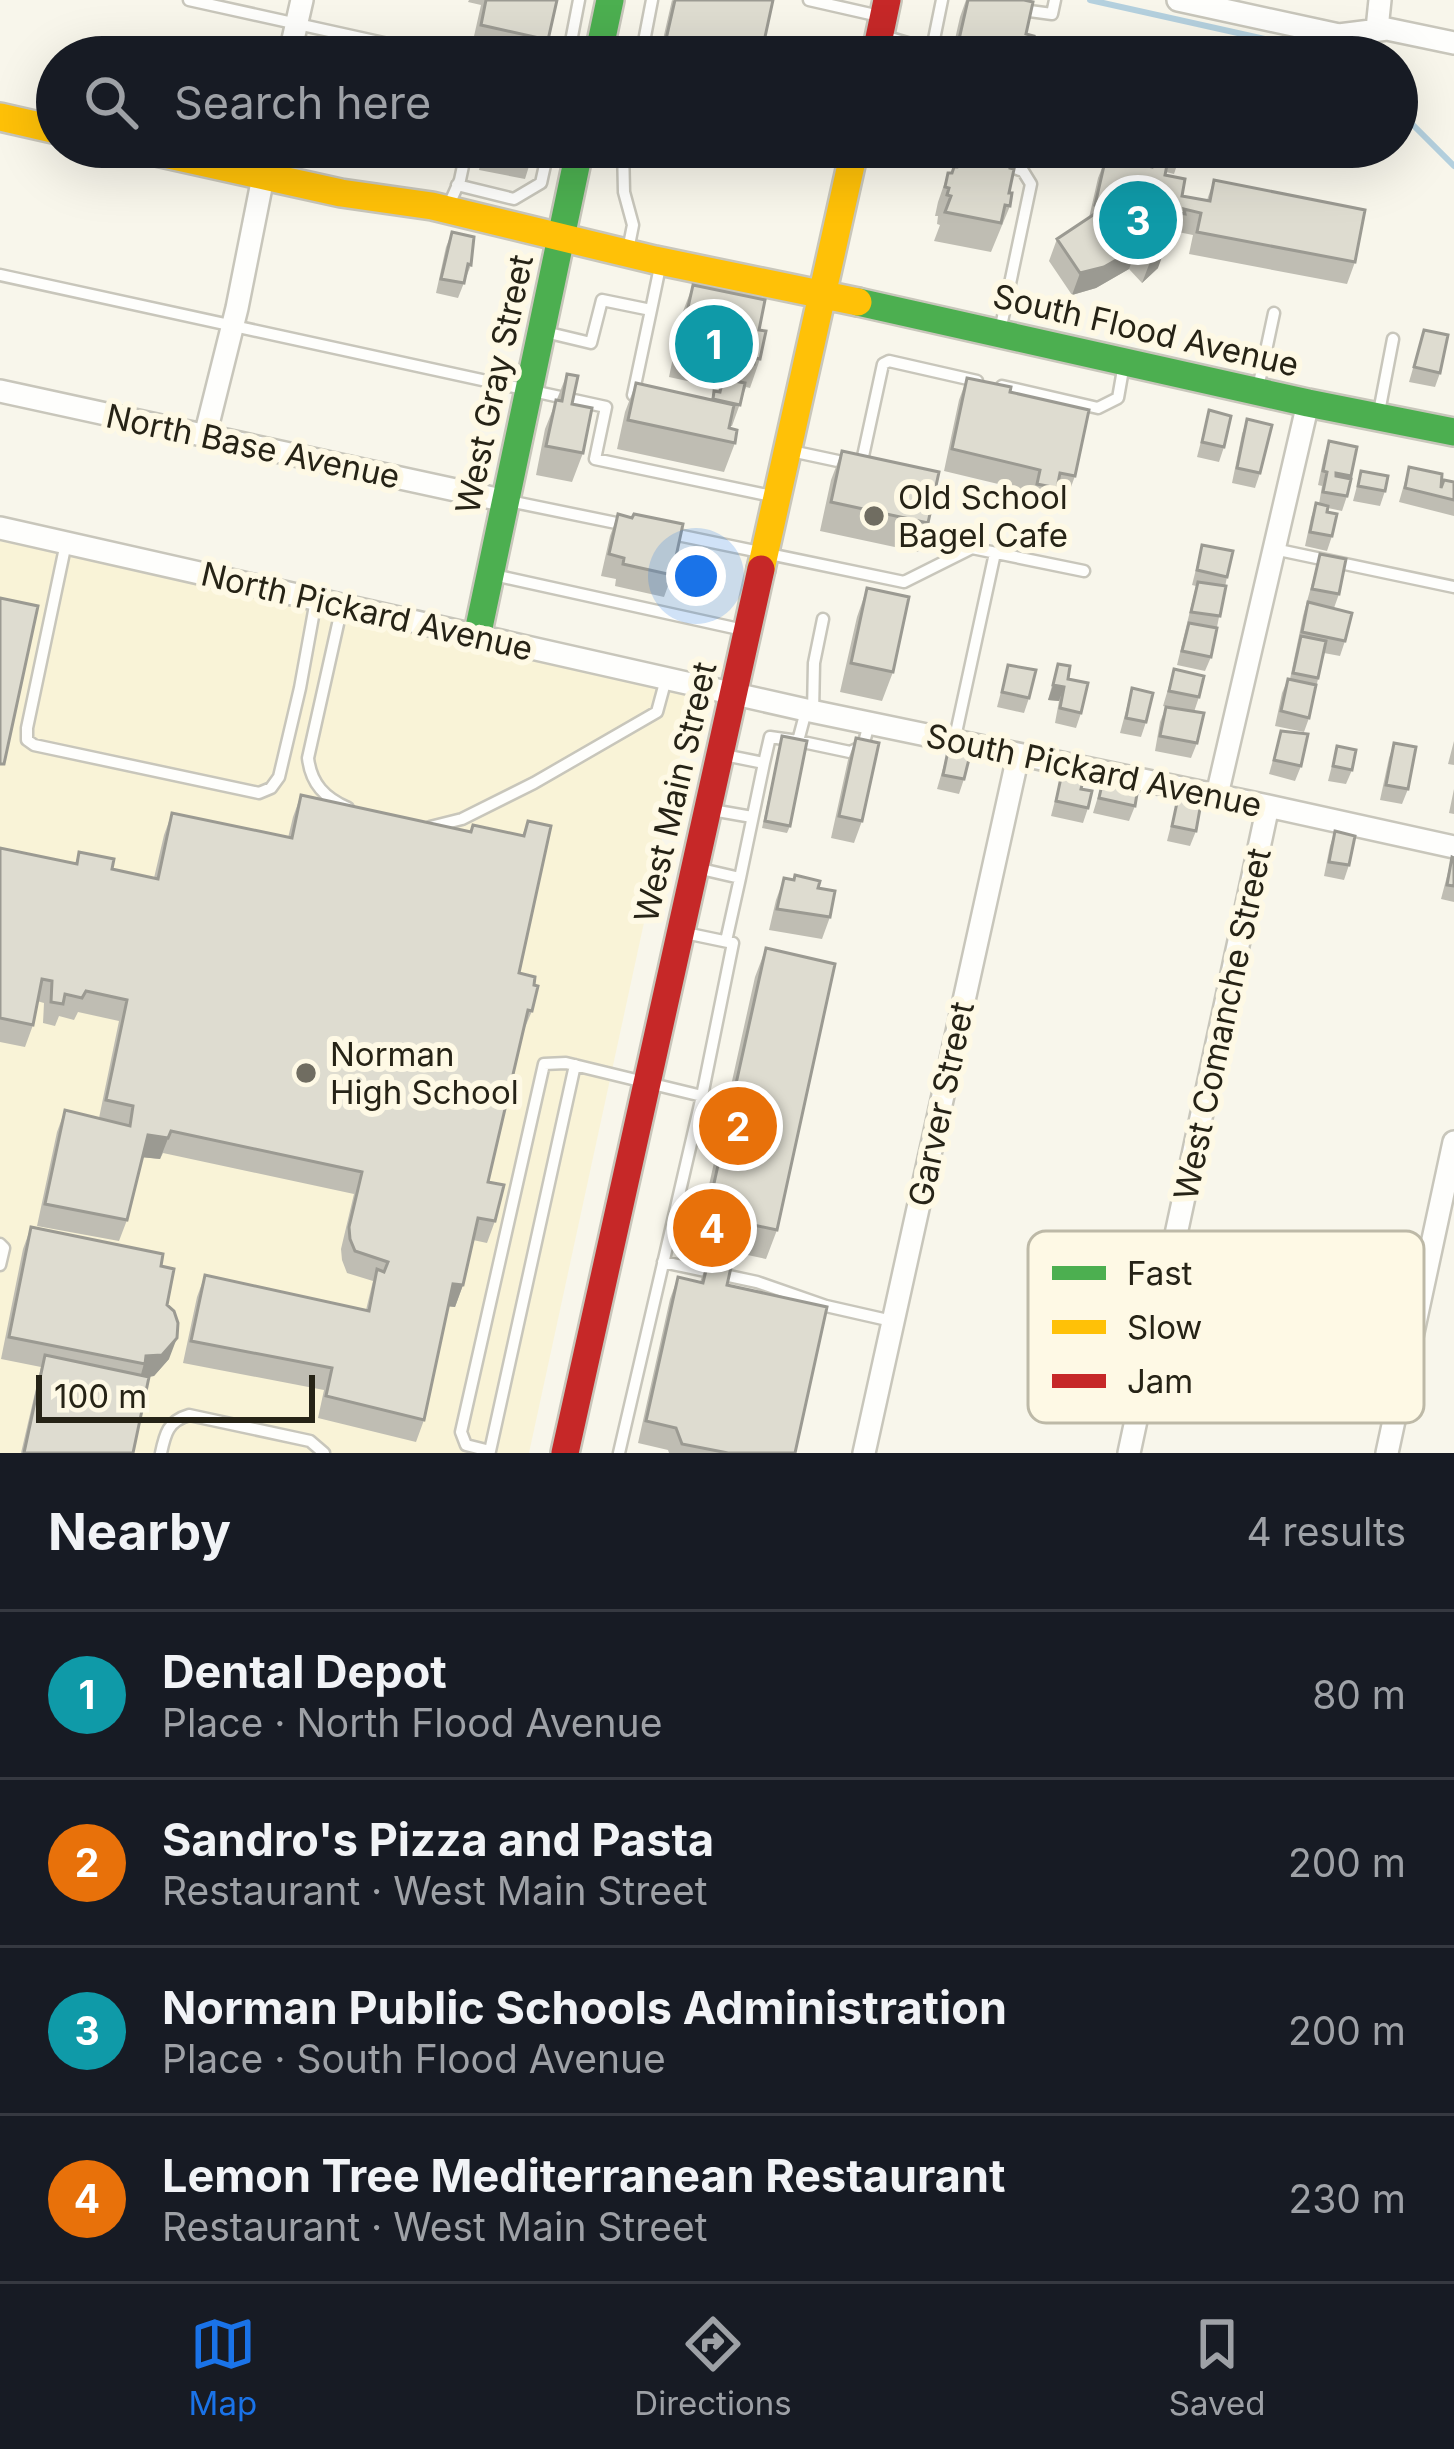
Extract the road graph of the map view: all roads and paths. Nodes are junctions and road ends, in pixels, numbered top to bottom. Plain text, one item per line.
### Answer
1 (188, 0) edge
2 (579, 0) edge
3 (652, 0) edge
4 (809, 0) edge
5 (943, 0) edge
6 (1055, 0) edge
7 (1178, 0) edge
8 (1380, 0) edge
9 (1206, 3) edge
10 (1017, 8) edge
11 (299, 11) edge
12 (607, 13) edge
13 (575, 21) junction
14 (881, 27) edge
15 (1376, 29) junction
16 (379, 36) edge
17 (572, 36) edge
18 (644, 36) edge
19 (935, 36) edge
20 (1412, 36) edge
21 (1418, 37) edge
22 (1454, 44) edge
23 (0, 117) edge
24 (36, 125) edge
25 (227, 168) edge
26 (265, 168) edge
27 (461, 168) edge
28 (544, 168) edge
29 (576, 168) edge
30 (623, 168) edge
31 (851, 168) edge
32 (1018, 168) edge
33 (263, 176) junction
34 (452, 197) junction
35 (562, 238) junction
36 (627, 254) junction
37 (662, 262) junction
38 (0, 275) edge
39 (824, 294) junction
40 (651, 310) junction
41 (1274, 313) dead end
42 (232, 326) junction
43 (542, 331) junction
44 (1000, 334) junction
45 (1393, 339) dead end
46 (1125, 361) junction
47 (0, 391) edge
48 (1258, 391) junction
49 (633, 397) edge
50 (1308, 403) junction
51 (531, 406) junction
52 (1378, 417) junction
53 (584, 423) edge
54 (602, 426) junction
55 (1454, 432) edge
56 (205, 436) junction
57 (788, 450) junction
58 (778, 497) junction
59 (506, 501) junction
60 (636, 527) edge
61 (0, 528) edge
62 (657, 531) edge
63 (66, 543) junction
64 (1274, 549) junction
65 (766, 553) junction
66 (995, 553) junction
67 (1084, 571) dead end
68 (490, 574) junction
69 (1454, 587) edge
70 (316, 600) junction
71 (342, 606) junction
72 (823, 619) dead end
73 (748, 631) junction
74 (477, 637) junction
75 (666, 679) junction
76 (734, 694) junction
77 (809, 711) junction
78 (869, 724) junction
79 (798, 741) junction
80 (954, 742) junction
81 (721, 754) junction
82 (1018, 756) junction
83 (764, 763) junction
84 (1217, 796) junction
85 (1268, 806) junction
86 (708, 809) junction
87 (354, 811) edge
88 (752, 817) junction
89 (424, 827) edge
90 (1454, 847) edge
91 (695, 868) junction
92 (740, 878) junction
93 (681, 932) junction
94 (726, 941) junction
95 (575, 1065) junction
96 (647, 1082) junction
97 (702, 1096) junction
98 (1454, 1142) edge
99 (1177, 1231) edge
100 (0, 1244) edge
101 (664, 1262) junction
102 (0, 1265) edge
103 (1424, 1281) edge
104 (893, 1321) junction
105 (1136, 1423) edge
106 (1393, 1423) edge
107 (494, 1452) edge
108 (161, 1453) edge
109 (324, 1453) edge
110 (565, 1453) edge
111 (619, 1453) edge
112 (864, 1453) edge
113 (1130, 1453) edge
114 (1387, 1453) edge

1 - 11 lane
2 - 13 lane
3 - 18 lane
4 - 14 lane
5 - 19 lane
6 - 10 lane
7 - 9 street
8 - 15 street
9 - 15 street
11 - 16 lane
12 - 13 lane
13 - 17 lane
15 - 20 street
21 - 22 street
23 - 24 main road
25 - 33 main road, South Flood Avenue
26 - 33 street
27 - 34 lane
28 - 34 lane
29 - 35 main road, West Gray Street
30 - 36 lane
31 - 39 main road, West Main Street
32 - 44 lane
33 - 34 main road, South Flood Avenue
33 - 42 street
34 - 35 main road, South Flood Avenue
35 - 36 main road, South Flood Avenue
35 - 43 main road, West Gray Street
36 - 37 main road, South Flood Avenue
37 - 39 main road, South Flood Avenue
37 - 40 lane
38 - 42 lane
39 - 44 main road, South Flood Avenue
39 - 57 main road, West Main Street
40 - 43 lane
40 - 49 lane
41 - 48 lane
42 - 51 lane
42 - 56 street
43 - 51 main road, West Gray Street
44 - 46 main road, South Flood Avenue
45 - 52 lane
46 - 48 main road, South Flood Avenue
46 - 57 lane
47 - 56 street, North Base Avenue
48 - 50 main road, South Flood Avenue
50 - 52 main road, South Flood Avenue
50 - 64 street
51 - 54 lane
51 - 59 main road, West Gray Street
52 - 55 main road, South Flood Avenue
53 - 54 lane
54 - 58 lane
56 - 59 street, North Base Avenue
57 - 58 main road, West Main Street
58 - 65 main road, West Main Street
59 - 60 lane
59 - 68 main road, West Gray Street
61 - 63 street, North Pickard Avenue
62 - 65 lane
63 - 70 street, North Pickard Avenue
63 - 70 lane
64 - 69 lane
64 - 84 street
65 - 66 lane
65 - 73 main road, West Main Street
66 - 67 lane
66 - 80 lane
68 - 73 lane
68 - 74 main road, West Gray Street
70 - 71 street, North Pickard Avenue
71 - 74 street, North Pickard Avenue
71 - 87 lane
72 - 77 lane
73 - 76 main road, West Main Street
74 - 75 street, North Pickard Avenue
75 - 76 street, North Pickard Avenue
75 - 89 lane
76 - 77 street, South Pickard Avenue
76 - 81 main road, West Main Street
77 - 78 street, South Pickard Avenue
77 - 79 lane
78 - 79 lane
78 - 80 street, South Pickard Avenue
79 - 83 lane
80 - 82 street, South Pickard Avenue
81 - 83 lane
81 - 86 main road, West Main Street
82 - 84 street, South Pickard Avenue
82 - 104 street, Garver Street
83 - 88 lane
84 - 85 street, South Pickard Avenue
85 - 90 street, South Pickard Avenue
85 - 99 street, West Comanche Street
86 - 88 lane
86 - 91 main road, West Main Street
88 - 92 lane
91 - 92 lane
91 - 93 main road, West Main Street
92 - 94 lane
93 - 94 lane
93 - 96 main road, West Main Street
94 - 97 lane
95 - 96 lane
95 - 107 lane
95 - 107 lane
96 - 97 lane
96 - 110 main road, West Main Street
97 - 101 lane
98 - 103 street
100 - 102 lane
101 - 104 lane
101 - 111 lane
104 - 112 street, Garver Street
105 - 113 street, West Comanche Street
106 - 114 street
108 - 109 lane

